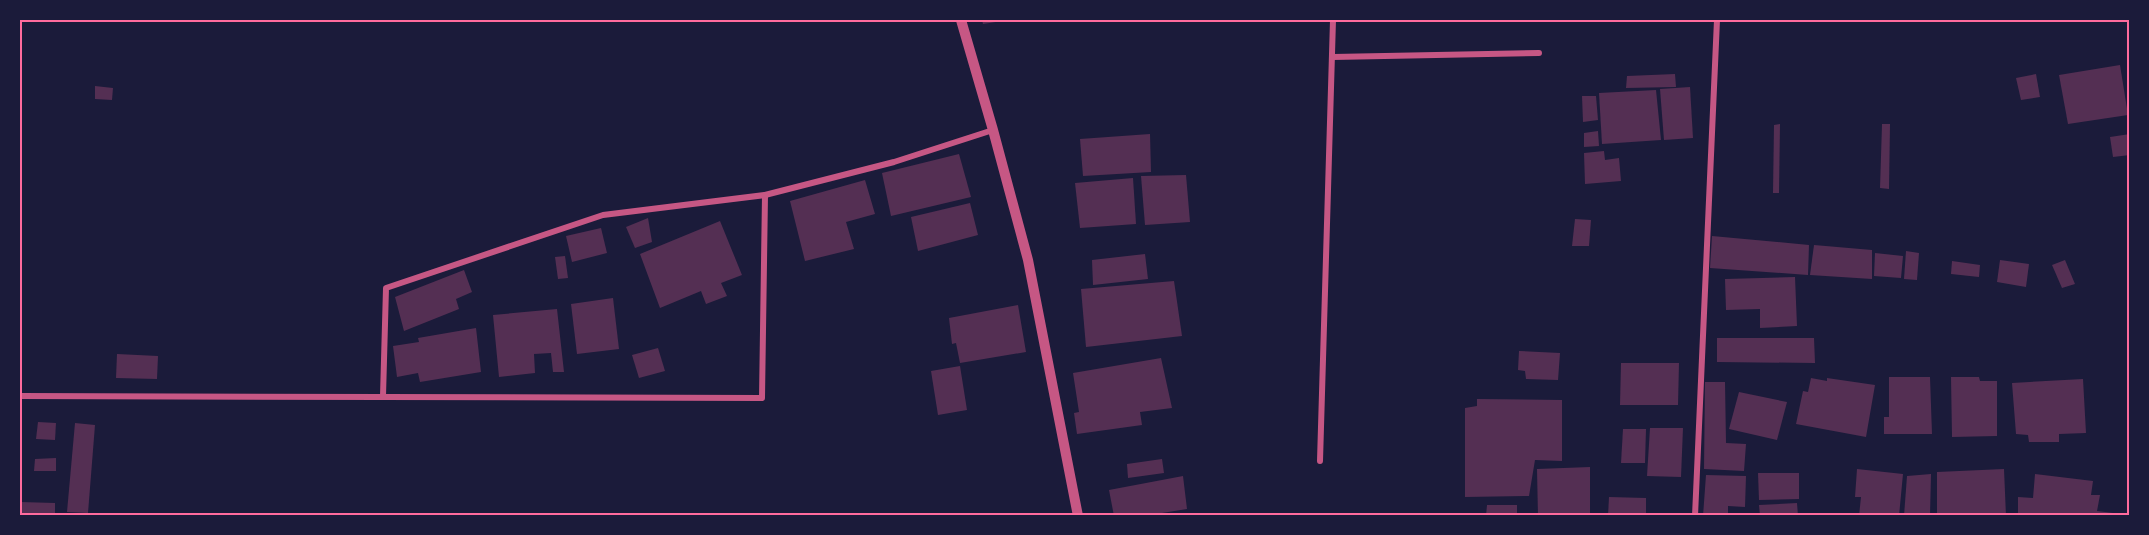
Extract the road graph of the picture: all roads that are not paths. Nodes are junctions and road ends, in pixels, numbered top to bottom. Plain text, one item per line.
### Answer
1 (961, 20) edge
2 (1333, 20) edge
3 (1717, 20) edge
4 (1539, 54) dead end
5 (1333, 57) junction
6 (993, 130) junction
7 (765, 195) junction
8 (20, 396) edge
9 (383, 396) junction
10 (1320, 461) dead end
11 (1078, 516) edge
12 (1695, 516) edge

1 - 6 street
2 - 5 street
3 - 12 street
4 - 5 street
5 - 10 street
6 - 7 street
6 - 11 street
7 - 9 street
7 - 9 street
8 - 9 street

